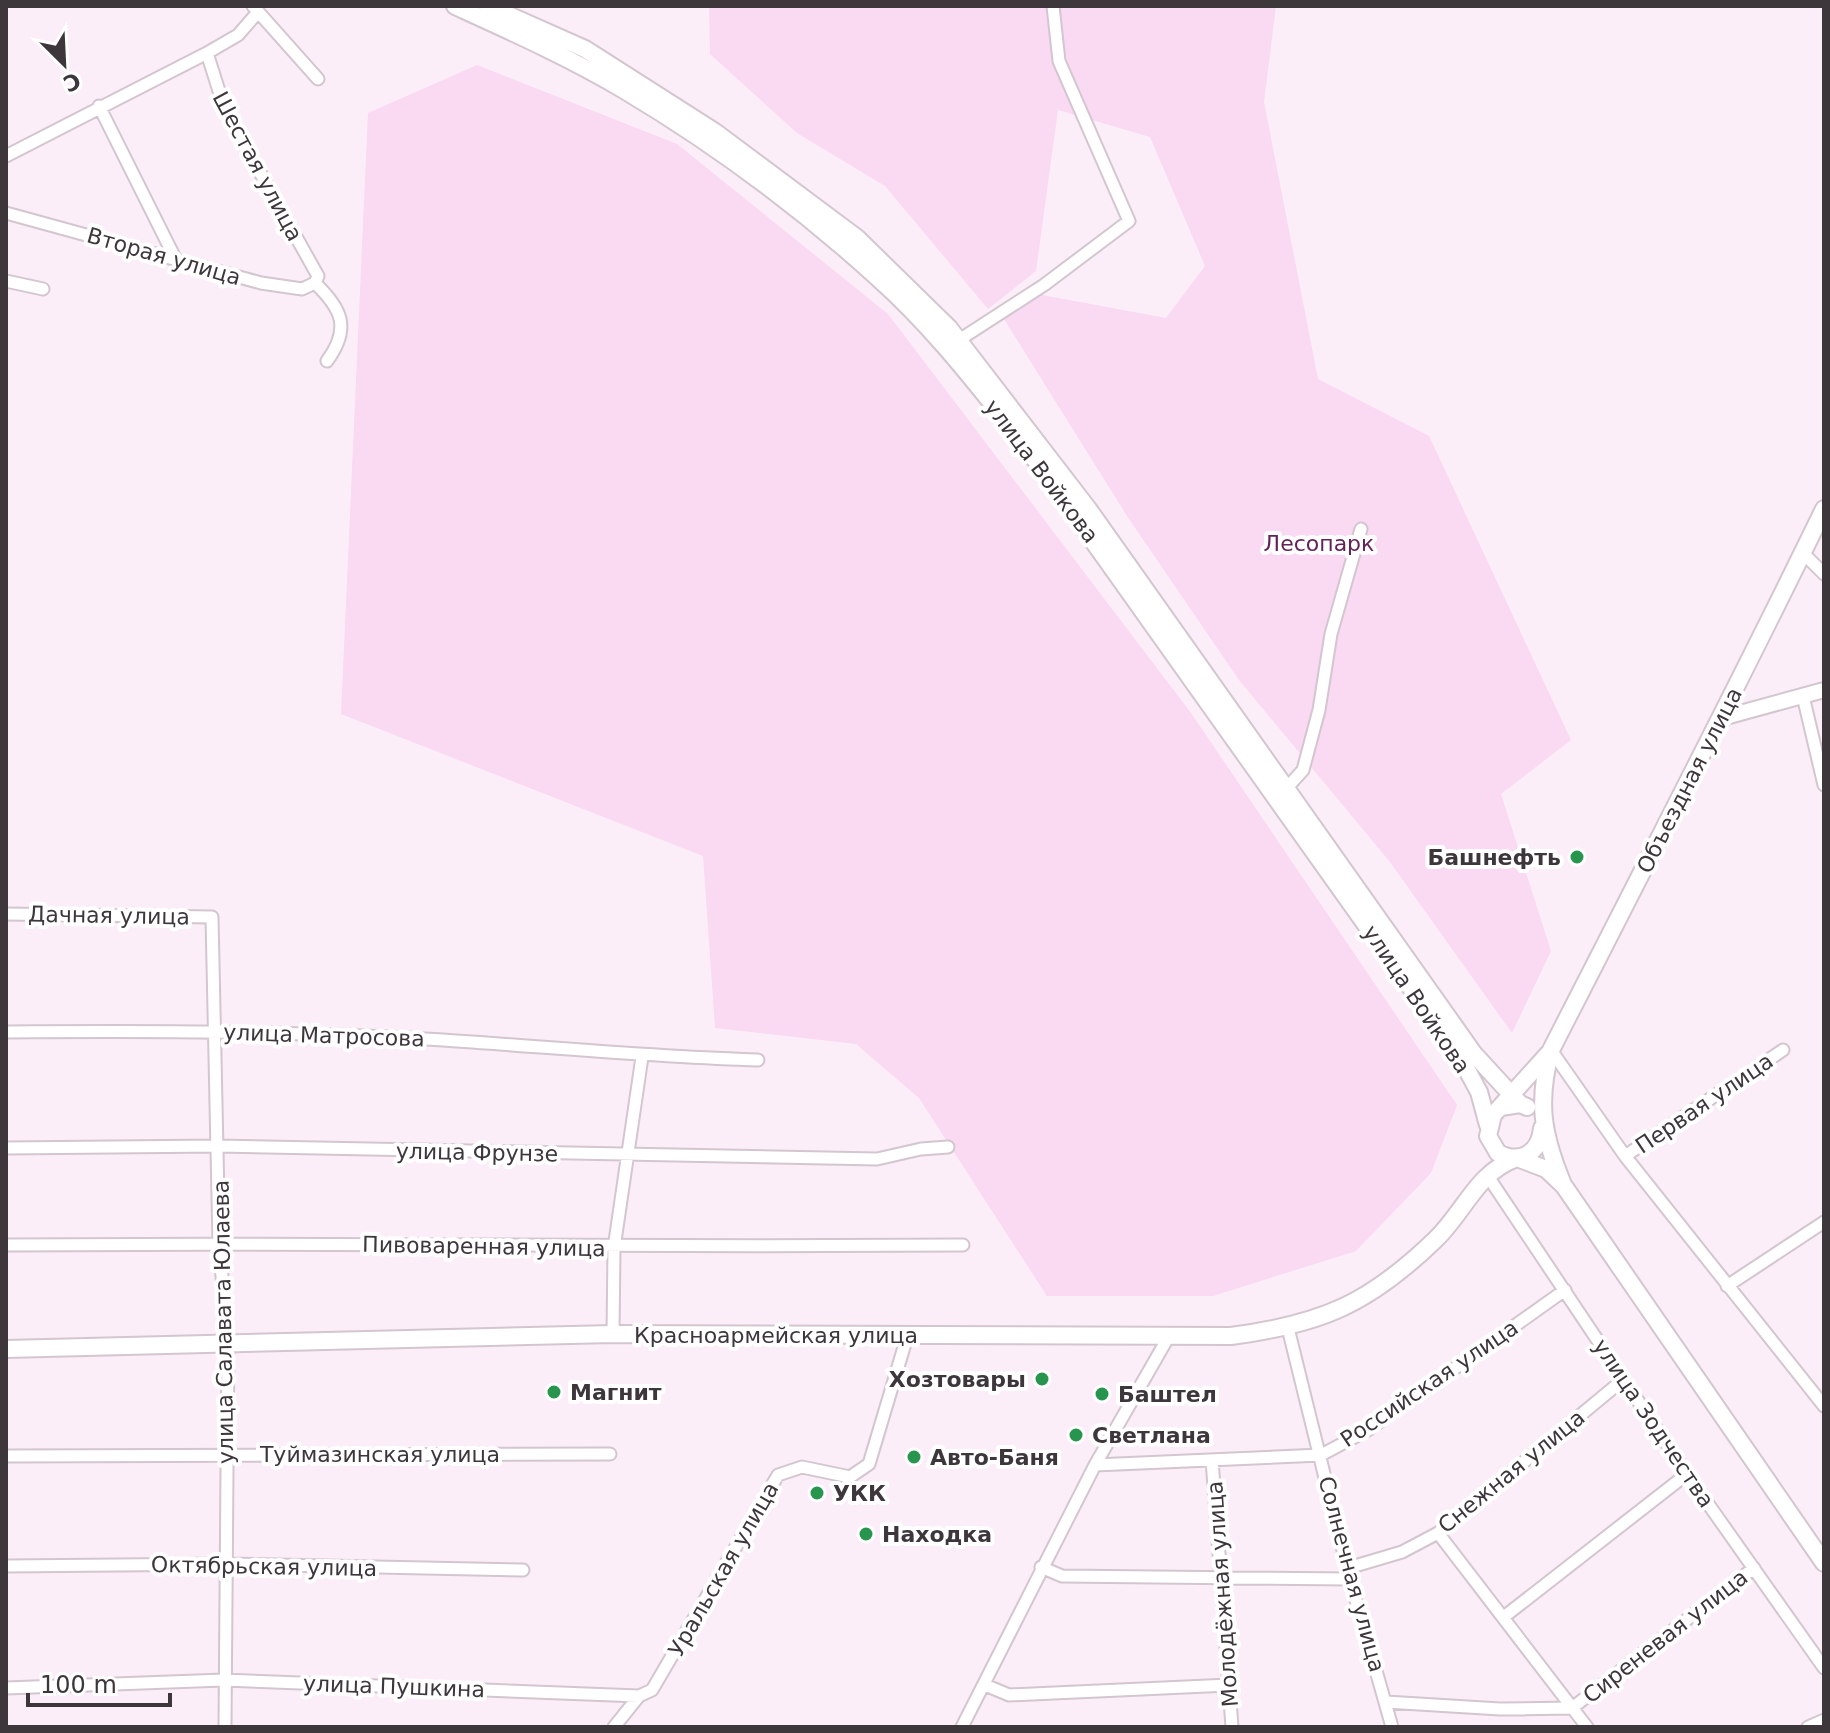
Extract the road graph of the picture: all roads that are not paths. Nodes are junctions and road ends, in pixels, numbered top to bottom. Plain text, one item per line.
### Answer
1 (455, 6) edge
2 (488, 6) edge
3 (1053, 6) edge
4 (255, 9) edge
5 (207, 53) junction
6 (318, 79) dead end
7 (99, 106) junction
8 (6, 156) edge
9 (6, 213) edge
10 (177, 262) junction
11 (316, 280) junction
12 (6, 281) edge
13 (43, 289) dead end
14 (959, 340) junction
15 (327, 361) dead end
16 (1824, 509) edge
17 (1361, 529) dead end
18 (1803, 553) junction
19 (1824, 574) edge
20 (1824, 690) edge
21 (1803, 696) junction
22 (1722, 718) junction
23 (1824, 785) edge
24 (1285, 790) junction
25 (6, 914) edge
26 (212, 917) joint
27 (217, 1030) junction
28 (6, 1032) edge
29 (1551, 1050) junction
30 (1783, 1050) dead end
31 (642, 1057) junction
32 (758, 1060) dead end
33 (1515, 1098) junction
34 (1543, 1129) junction
35 (1488, 1131) junction
36 (219, 1146) junction
37 (948, 1147) dead end
38 (6, 1148) edge
39 (629, 1155) junction
40 (1625, 1156) junction
41 (1517, 1158) junction
42 (1487, 1175) junction
43 (1564, 1186) junction
44 (1824, 1222) edge
45 (219, 1243) junction
46 (6, 1245) edge
47 (963, 1245) dead end
48 (614, 1248) junction
49 (1727, 1286) junction
50 (1565, 1290) junction
51 (1288, 1328) junction
52 (613, 1334) junction
53 (1169, 1336) junction
54 (907, 1337) junction
55 (228, 1343) junction
56 (6, 1349) edge
57 (1624, 1379) junction
58 (1822, 1399) edge
59 (610, 1454) dead end
60 (226, 1455) junction
61 (1321, 1455) junction
62 (6, 1456) edge
63 (1212, 1460) junction
64 (1095, 1465) junction
65 (1687, 1474) junction
66 (1438, 1533) junction
67 (1824, 1563) edge
68 (227, 1564) junction
69 (6, 1566) edge
70 (1041, 1567) junction
71 (1754, 1568) junction
72 (523, 1570) dead end
73 (1349, 1573) junction
74 (1221, 1575) junction
75 (1505, 1616) junction
76 (1824, 1668) edge
77 (224, 1680) junction
78 (985, 1685) junction
79 (1229, 1685) junction
80 (6, 1688) edge
81 (639, 1696) junction
82 (1386, 1702) junction
83 (1572, 1708) junction
84 (1824, 1720) edge
85 (225, 1727) edge
86 (614, 1727) edge
87 (962, 1727) edge
88 (1232, 1727) edge
89 (1392, 1727) edge
90 (1587, 1727) edge
91 (1808, 1727) edge

1 - 35 main road, улица Войкова
2 - 14 main road, улица Войкова
3 - 14 street
4 - 5 street
4 - 6 street
5 - 7 street
5 - 11 street, Шестая улица
7 - 8 street
7 - 10 street
9 - 10 street, Вторая улица
10 - 11 street, Вторая улица
11 - 15 street, Шестая улица
12 - 13 street
14 - 24 main road, улица Войкова
16 - 18 main road, Объездная улица
17 - 24 street
18 - 19 street
18 - 22 main road, Объездная улица
20 - 21 street
21 - 22 street
21 - 23 street
22 - 29 main road, Объездная улица
24 - 33 main road, улица Войкова
25 - 26 street, Дачная улица
26 - 27 street, улица Салавата Юлаева
27 - 28 street, улица Матросова
27 - 31 street, улица Матросова
27 - 36 street, улица Салавата Юлаева
29 - 33 main road
29 - 34 main road
29 - 40 street
30 - 40 street, Первая улица
31 - 32 street, улица Матросова
31 - 39 street
33 - 34 main road
33 - 35 main road
34 - 41 main road
34 - 43 main road
35 - 41 main road
35 - 42 main road, улица Войкова
36 - 38 street, улица Фрунзе
36 - 39 street, улица Фрунзе
36 - 45 street, улица Салавата Юлаева
37 - 39 street, улица Фрунзе
39 - 48 street
40 - 49 street
41 - 42 main road
41 - 43 main road
42 - 50 street, улица Зодчества
42 - 51 main road, Красноармейская улица
43 - 67 main road
44 - 49 street
45 - 46 street, Пивоваренная улица
45 - 48 street, Пивоваренная улица
45 - 55 street, улица Салавата Юлаева
47 - 48 street, Пивоваренная улица
48 - 52 street
49 - 58 street
50 - 57 street, улица Зодчества
50 - 61 street, Российская улица
51 - 53 main road, Красноармейская улица
51 - 61 street, Солнечная улица
52 - 54 main road, Красноармейская улица
52 - 55 main road, Красноармейская улица
53 - 54 main road, Красноармейская улица
53 - 64 street
54 - 81 street, Уральская улица
55 - 56 main road, Красноармейская улица
55 - 60 street, улица Салавата Юлаева
57 - 65 street, улица Зодчества
57 - 66 street, Снежная улица
59 - 60 street, Туймазинская улица
60 - 62 street, Туймазинская улица
60 - 68 street, улица Салавата Юлаева
61 - 63 street, Российская улица
61 - 73 street, Солнечная улица
63 - 64 street, Российская улица
63 - 74 street, Молодёжная улица
64 - 70 street
65 - 71 street, улица Зодчества
65 - 75 street
66 - 73 street, Снежная улица
66 - 75 street
68 - 69 street, Октябрьская улица
68 - 72 street, Октябрьская улица
68 - 77 street, улица Салавата Юлаева
70 - 74 street, Снежная улица
70 - 78 street
71 - 76 street, улица Зодчества
71 - 83 street, Сиреневая улица
73 - 74 street, Снежная улица
73 - 82 street, Солнечная улица
74 - 79 street, Молодёжная улица
75 - 83 street
77 - 80 street, улица Пушкина
77 - 81 street, улица Пушкина
77 - 85 street, улица Салавата Юлаева
78 - 79 street
78 - 87 street
79 - 88 street, Молодёжная улица
81 - 86 street, Уральская улица
82 - 83 street, Сиреневая улица
82 - 89 street, Солнечная улица
83 - 90 street
84 - 91 street

